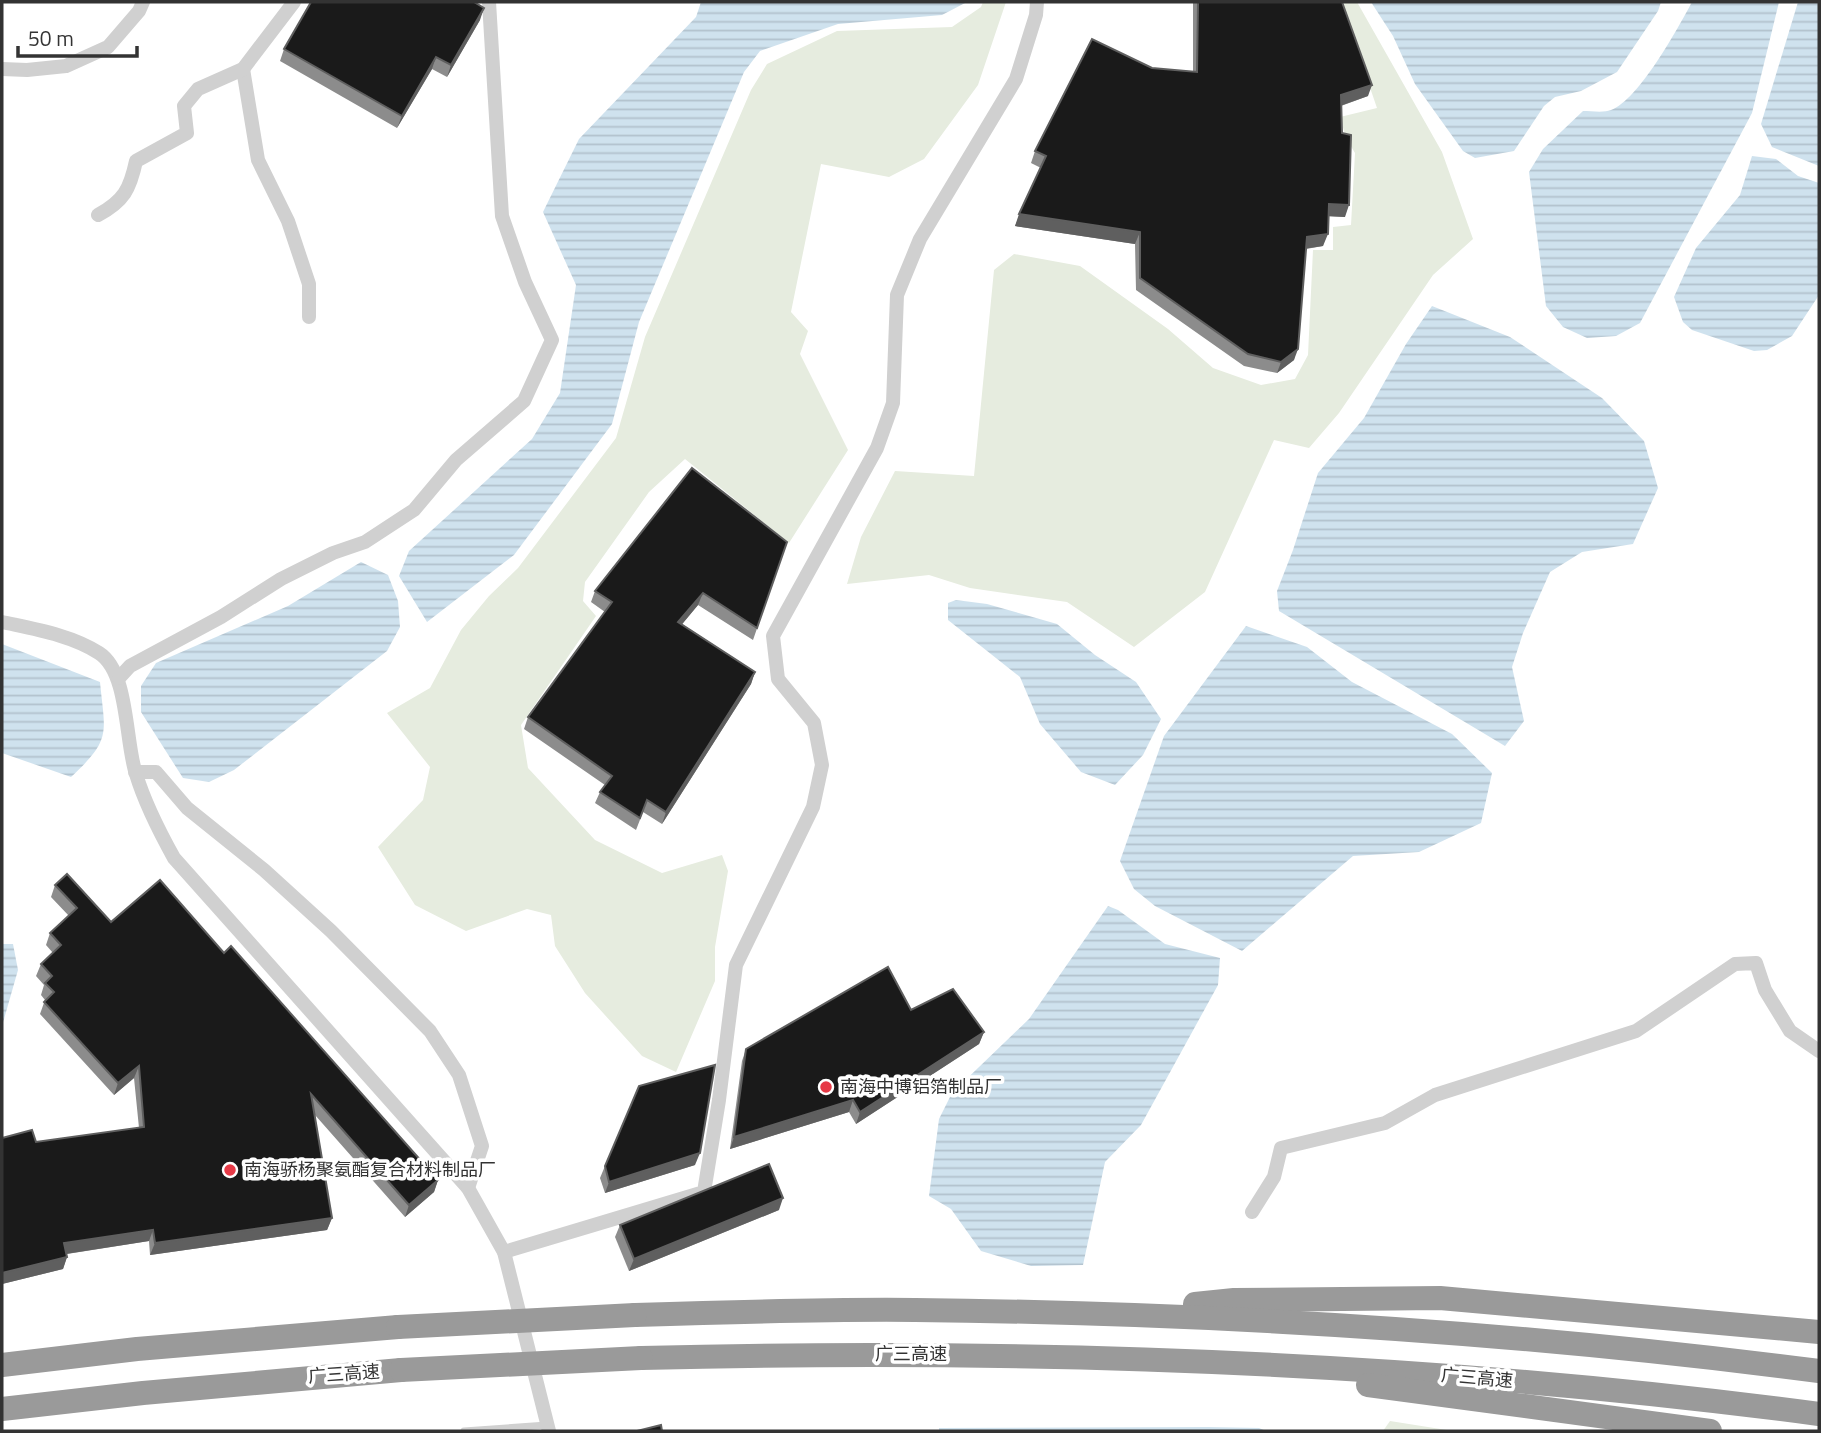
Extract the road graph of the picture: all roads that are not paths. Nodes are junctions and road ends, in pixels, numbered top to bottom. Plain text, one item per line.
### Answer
1 (143, 2) edge
2 (294, 2) edge
3 (489, 2) edge
4 (1037, 2) edge
5 (2, 69) edge
6 (243, 69) junction
7 (98, 215) dead end
8 (309, 317) dead end
9 (2, 622) edge
10 (118, 678) junction
11 (135, 772) junction
12 (1819, 1051) edge
13 (468, 1188) junction
14 (1252, 1212) dead end
15 (504, 1252) junction
16 (1085, 1313) junction
17 (1819, 1332) edge
18 (1205, 1360) junction
19 (2, 1365) edge
20 (1819, 1371) edge
21 (2, 1409) edge
22 (1819, 1413) edge
23 (548, 1428) edge
24 (464, 1431) edge
25 (1710, 1431) edge

1 - 5 street
2 - 6 street
3 - 10 street
4 - 15 street
6 - 7 street
6 - 8 street
9 - 10 street
10 - 11 street
11 - 13 street
11 - 13 street
12 - 14 street
13 - 15 street
15 - 23 street
16 - 17 highway
16 - 19 highway, bridge
16 - 20 highway
18 - 21 highway, 广三高速, bridge
18 - 22 highway, 广三高速
18 - 25 highway
23 - 24 lane

